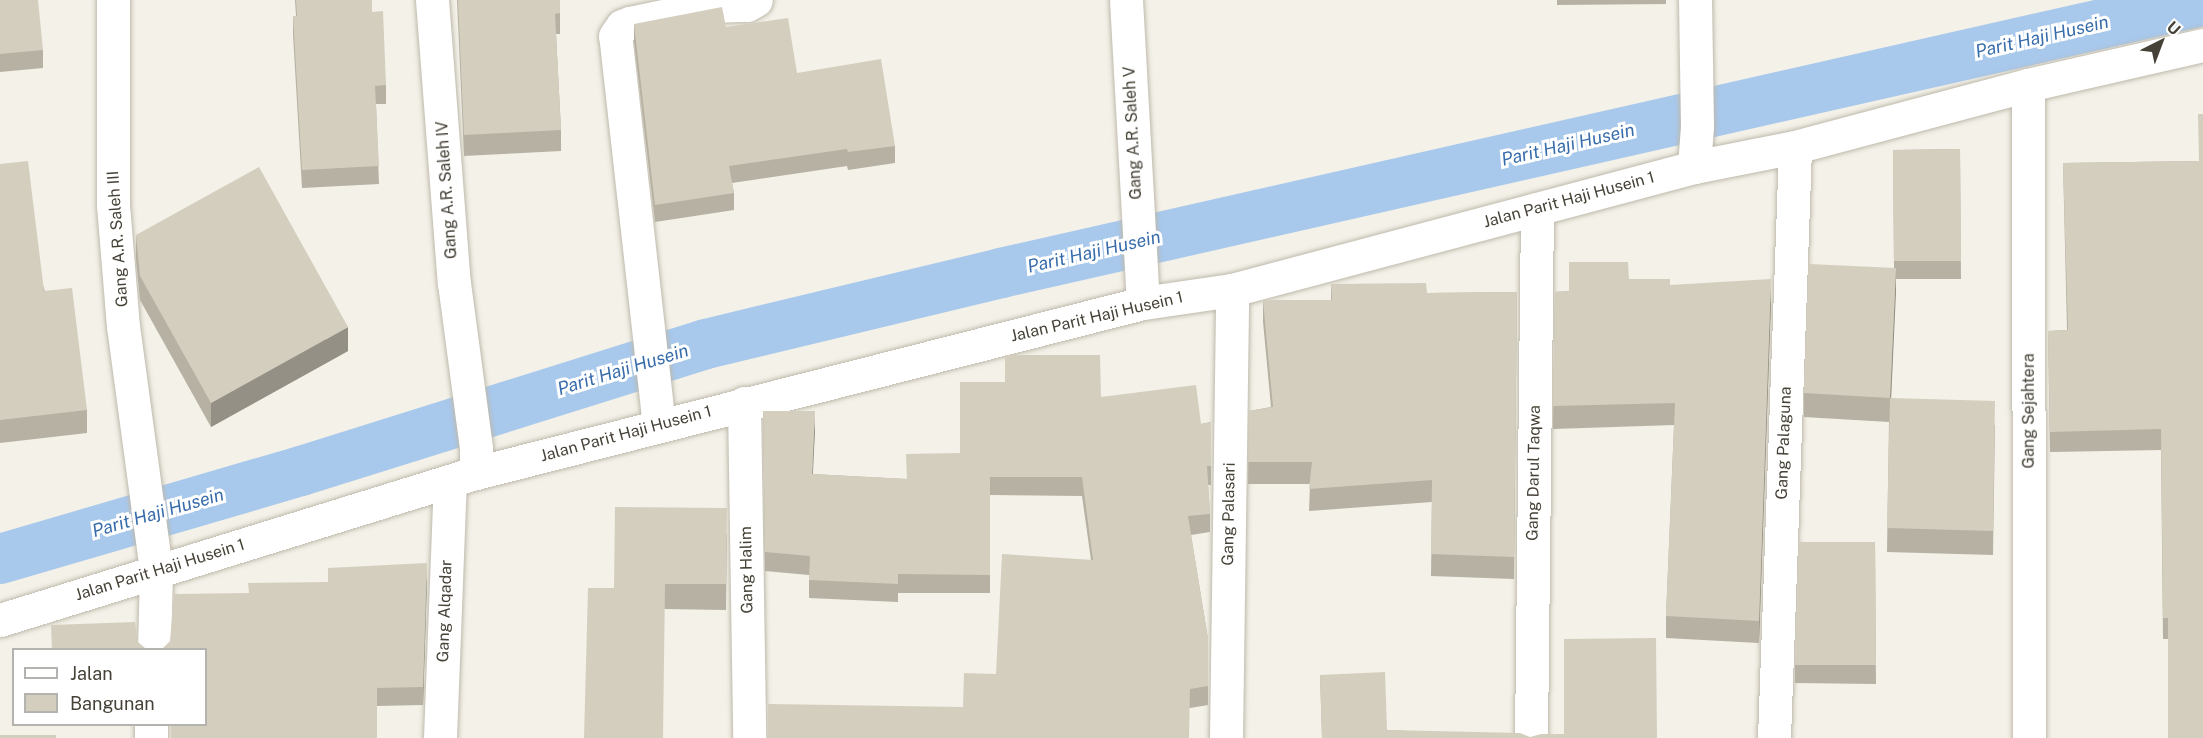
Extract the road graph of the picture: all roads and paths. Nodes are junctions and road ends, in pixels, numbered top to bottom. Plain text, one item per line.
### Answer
1 (113, 0) edge
2 (432, 0) edge
3 (756, 0) edge
4 (1126, 0) edge
5 (1695, 0) edge
6 (2203, 45) edge
7 (2028, 85) junction
8 (1795, 147) junction
9 (1694, 167) junction
10 (1537, 209) junction
11 (1232, 290) junction
12 (1143, 303) junction
13 (744, 403) junction
14 (658, 412) junction
15 (467, 468) junction
16 (154, 556) junction
17 (0, 620) edge
18 (154, 648) edge
19 (440, 738) edge
20 (749, 738) edge
21 (1226, 738) edge
22 (1531, 738) edge
23 (1774, 738) edge
24 (2029, 738) edge

1 - 16 street, Gang A.R. Saleh III
2 - 15 street, Gang A.R. Saleh IV
3 - 14 street
4 - 12 street, Gang A.R. Saleh V
5 - 9 street
6 - 7 street, Jalan Parit Haji Husein 1
7 - 8 street, Jalan Parit Haji Husein 1
7 - 24 street, Gang Sejahtera
8 - 9 street, Jalan Parit Haji Husein 1
8 - 23 street, Gang Palaguna
9 - 10 street, Jalan Parit Haji Husein 1
10 - 11 street, Jalan Parit Haji Husein 1
10 - 22 street, Gang Darul Taqwa
11 - 12 street, Jalan Parit Haji Husein 1
11 - 21 street, Gang Palasari
12 - 13 street, Jalan Parit Haji Husein 1
13 - 14 street, Jalan Parit Haji Husein 1
13 - 20 street, Gang Halim
14 - 15 street, Jalan Parit Haji Husein 1
15 - 16 street, Jalan Parit Haji Husein 1
15 - 19 street, Gang Alqadar
16 - 17 street, Jalan Parit Haji Husein 1
16 - 18 street, Gang A.R. Saleh III

